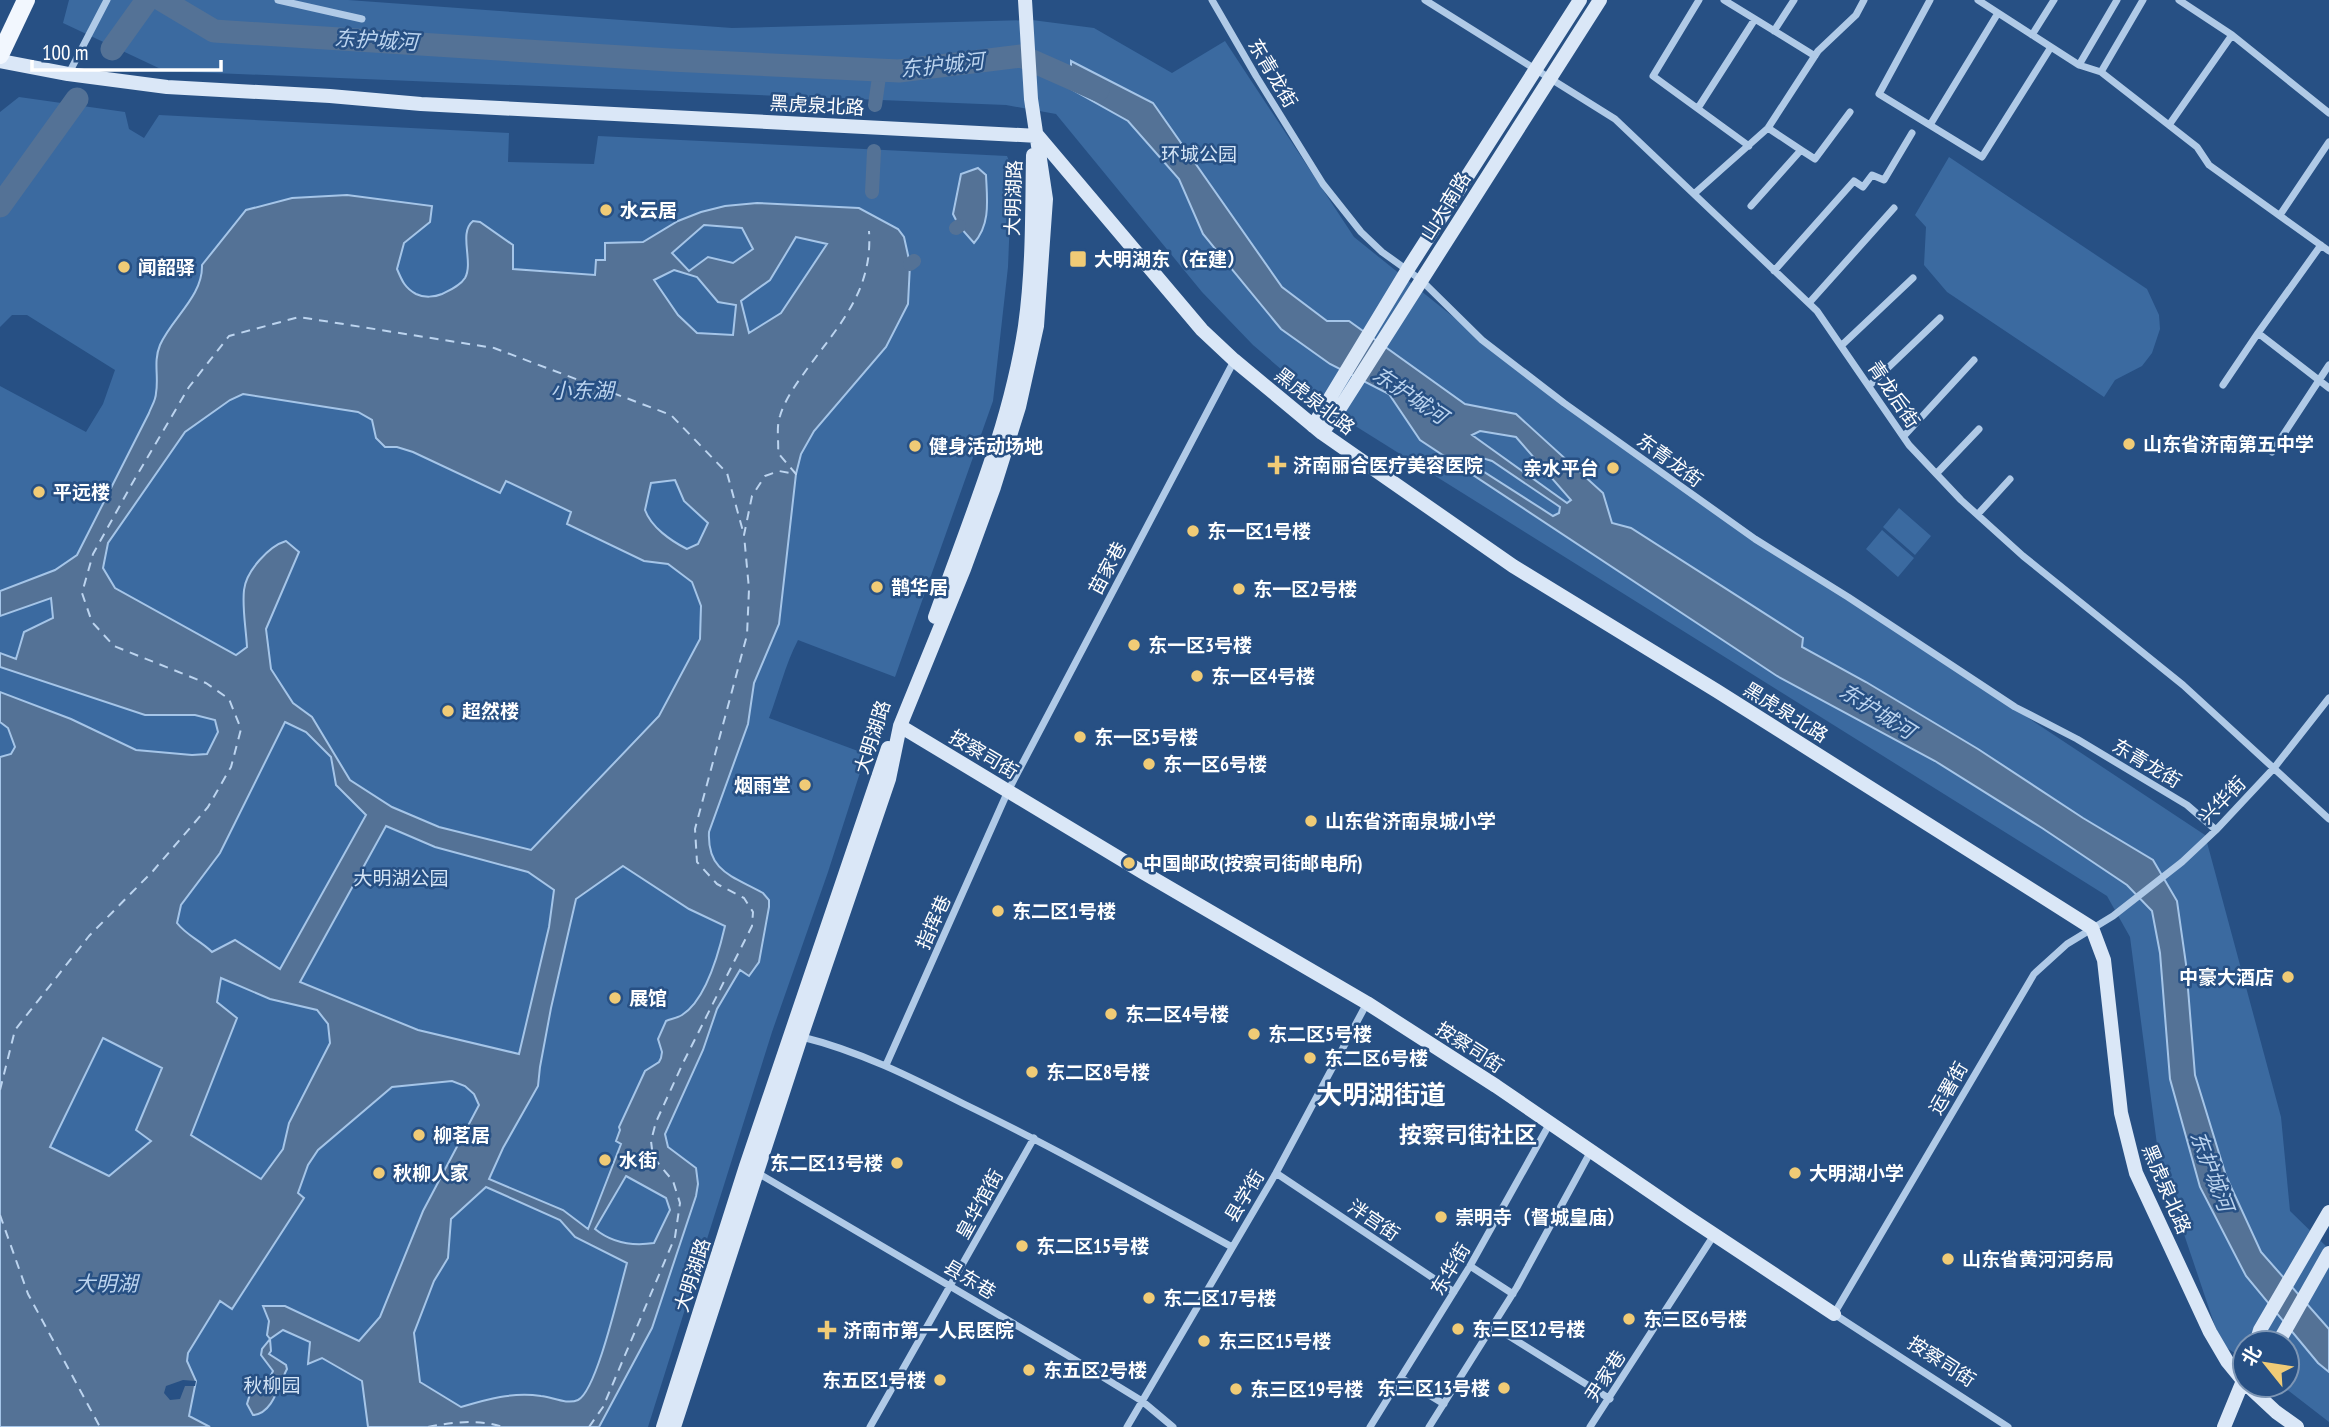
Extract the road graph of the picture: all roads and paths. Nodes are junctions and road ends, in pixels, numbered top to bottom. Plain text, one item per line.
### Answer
1 (26, 0) edge
2 (107, 0) edge
3 (278, 0) edge
4 (1025, 0) edge
5 (1212, 0) edge
6 (1425, 0) edge
7 (1580, 0) edge
8 (1600, 0) edge
9 (1699, 0) edge
10 (1724, 0) edge
11 (1794, 0) edge
12 (1864, 0) edge
13 (1930, 0) edge
14 (1978, 0) edge
15 (2054, 0) edge
16 (2117, 0) edge
17 (2143, 0) edge
18 (2179, 0) edge
19 (315, 4) edge
20 (1998, 13) junction
21 (362, 19) dead end
22 (1755, 19) junction
23 (1774, 31) junction
24 (2032, 35) junction
25 (2232, 35) junction
26 (2051, 47) junction
27 (0, 55) edge
28 (1815, 56) junction
29 (0, 61) edge
30 (2079, 65) junction
31 (1536, 70) junction
32 (2101, 72) junction
33 (68, 74) junction
34 (1549, 77) junction
35 (1698, 108) junction
36 (1850, 112) dead end
37 (2329, 113) edge
38 (1930, 125) junction
39 (2169, 125) junction
40 (1769, 128) junction
41 (1912, 133) dead end
42 (1038, 136) junction
43 (2329, 142) edge
44 (1749, 146) junction
45 (1801, 150) junction
46 (1695, 194) junction
47 (1751, 206) dead end
48 (1894, 208) dead end
49 (2280, 215) junction
50 (2321, 245) junction
51 (2329, 251) edge
52 (1774, 271) junction
53 (1406, 272) junction
54 (1913, 278) dead end
55 (1419, 283) junction
56 (1809, 303) junction
57 (1940, 318) dead end
58 (2258, 333) junction
59 (1842, 345) junction
60 (1234, 360) junction
61 (1974, 360) dead end
62 (2329, 365) edge
63 (2319, 381) junction
64 (1870, 385) junction
65 (2223, 385) dead end
66 (2329, 388) edge
67 (1334, 404) junction
68 (1317, 429) junction
69 (1979, 429) dead end
70 (1904, 436) junction
71 (2272, 452) dead end
72 (1937, 473) junction
73 (2010, 479) dead end
74 (1978, 514) junction
75 (2329, 698) edge
76 (897, 726) junction
77 (2274, 768) junction
78 (1008, 791) junction
79 (2329, 820) edge
80 (2216, 830) junction
81 (2122, 908) joint
82 (2092, 928) junction
83 (1367, 1003) junction
84 (801, 1037) junction
85 (886, 1065) junction
86 (1550, 1123) junction
87 (1034, 1138) junction
88 (1591, 1151) junction
89 (752, 1169) junction
90 (1276, 1173) junction
91 (2326, 1218) edge
92 (1714, 1235) junction
93 (1232, 1247) junction
94 (2329, 1253) edge
95 (1470, 1266) junction
96 (951, 1285) junction
97 (1454, 1292) junction
98 (1513, 1294) junction
99 (1834, 1314) junction
100 (1493, 1326) junction
101 (2263, 1329) edge
102 (2286, 1329) edge
103 (2231, 1365) edge
104 (1401, 1378) junction
105 (1610, 1399) junction
106 (2237, 1399) edge
107 (2263, 1399) edge
108 (1142, 1401) junction
109 (1444, 1404) junction
110 (663, 1427) edge
111 (674, 1427) edge
112 (870, 1427) edge
113 (1127, 1427) edge
114 (1173, 1427) edge
115 (1370, 1427) edge
116 (1429, 1427) edge
117 (1590, 1427) edge
118 (2008, 1427) edge
119 (2224, 1427) edge
120 (2297, 1427) edge

1 - 27 main road
2 - 33 street
3 - 19 street
4 - 42 main road
5 - 53 street, 东青龙街
6 - 31 street, 青龙后街
7 - 31 main road, 山大南路
8 - 34 main road, 山大南路
9 - 35 street
10 - 22 street
11 - 23 street
12 - 28 street
13 - 38 street
14 - 20 street
15 - 24 street
16 - 30 street
17 - 32 street
18 - 25 street
19 - 21 street
20 - 24 street
20 - 38 street
22 - 23 street
22 - 35 street
23 - 28 street
24 - 26 street
25 - 37 street
25 - 39 street
26 - 30 street
26 - 38 street
28 - 40 street
29 - 33 main road, 黑虎泉北路
30 - 32 street
31 - 34 street, 青龙后街
31 - 53 main road, 山大南路
32 - 39 street
33 - 42 main road, 黑虎泉北路
34 - 46 street, 青龙后街
34 - 55 main road, 山大南路
35 - 44 street
36 - 45 street
39 - 49 street
40 - 44 street
40 - 45 street
41 - 52 street
42 - 60 main road, 黑虎泉北路
42 - 76 main road, 大明湖路
43 - 49 street
44 - 46 street
45 - 47 street
46 - 52 street, 青龙后街
48 - 56 street
49 - 50 street
50 - 51 street
50 - 58 street
52 - 56 street, 青龙后街
53 - 55 street, 东青龙街
53 - 67 main road, 山大南路
54 - 59 street
55 - 67 main road, 山大南路
55 - 80 street, 东青龙街
56 - 59 street, 青龙后街
57 - 64 street
58 - 63 street
58 - 65 street
59 - 64 street, 青龙后街
60 - 68 main road, 黑虎泉北路
60 - 78 street, 苗家巷
61 - 70 street
62 - 63 street
63 - 66 street
63 - 71 street
64 - 70 street, 青龙后街
67 - 68 main road, 山大南路
68 - 82 main road, 黑虎泉北路
69 - 72 street
70 - 72 street, 青龙后街
72 - 74 street, 青龙后街
73 - 74 street
74 - 77 street, 青龙后街
75 - 77 street, 兴华街
76 - 78 main road, 按察司街
76 - 84 main road, 大明湖路
76 - 89 main road, 大明湖路
77 - 79 street, 青龙后街
77 - 80 street, 兴华街
78 - 83 main road, 按察司街
78 - 85 street, 指挥巷
80 - 81 street, 兴华街
81 - 82 street, 运署街
82 - 99 street, 运署街
82 - 103 main road, 黑虎泉北路
83 - 86 main road, 按察司街
83 - 90 street, 县学街
84 - 85 street
84 - 89 main road, 大明湖路
85 - 87 street
86 - 88 main road, 按察司街
86 - 95 street, 东华街
87 - 93 street
87 - 96 street, 皇华馆街
88 - 92 main road, 按察司街
88 - 98 street
89 - 96 street, 县东巷
89 - 110 main road, 大明湖路
89 - 111 main road, 大明湖路
90 - 93 street, 县学街
90 - 97 street, 泮宫街
91 - 101 main road
92 - 99 main road, 按察司街
92 - 105 street, 尹家巷
93 - 108 street, 县学街
94 - 102 main road
95 - 97 street, 东华街
95 - 98 street
96 - 108 street, 县东巷
96 - 112 street, 皇华馆街
97 - 104 street, 东华街
98 - 100 street
99 - 118 street, 按察司街
100 - 105 street
100 - 109 street
104 - 109 street
104 - 115 street, 东华街
105 - 117 street, 尹家巷
106 - 119 main road
107 - 120 main road, 黑虎泉北路
108 - 113 street, 县学街
108 - 114 street, 县东巷
109 - 116 street

